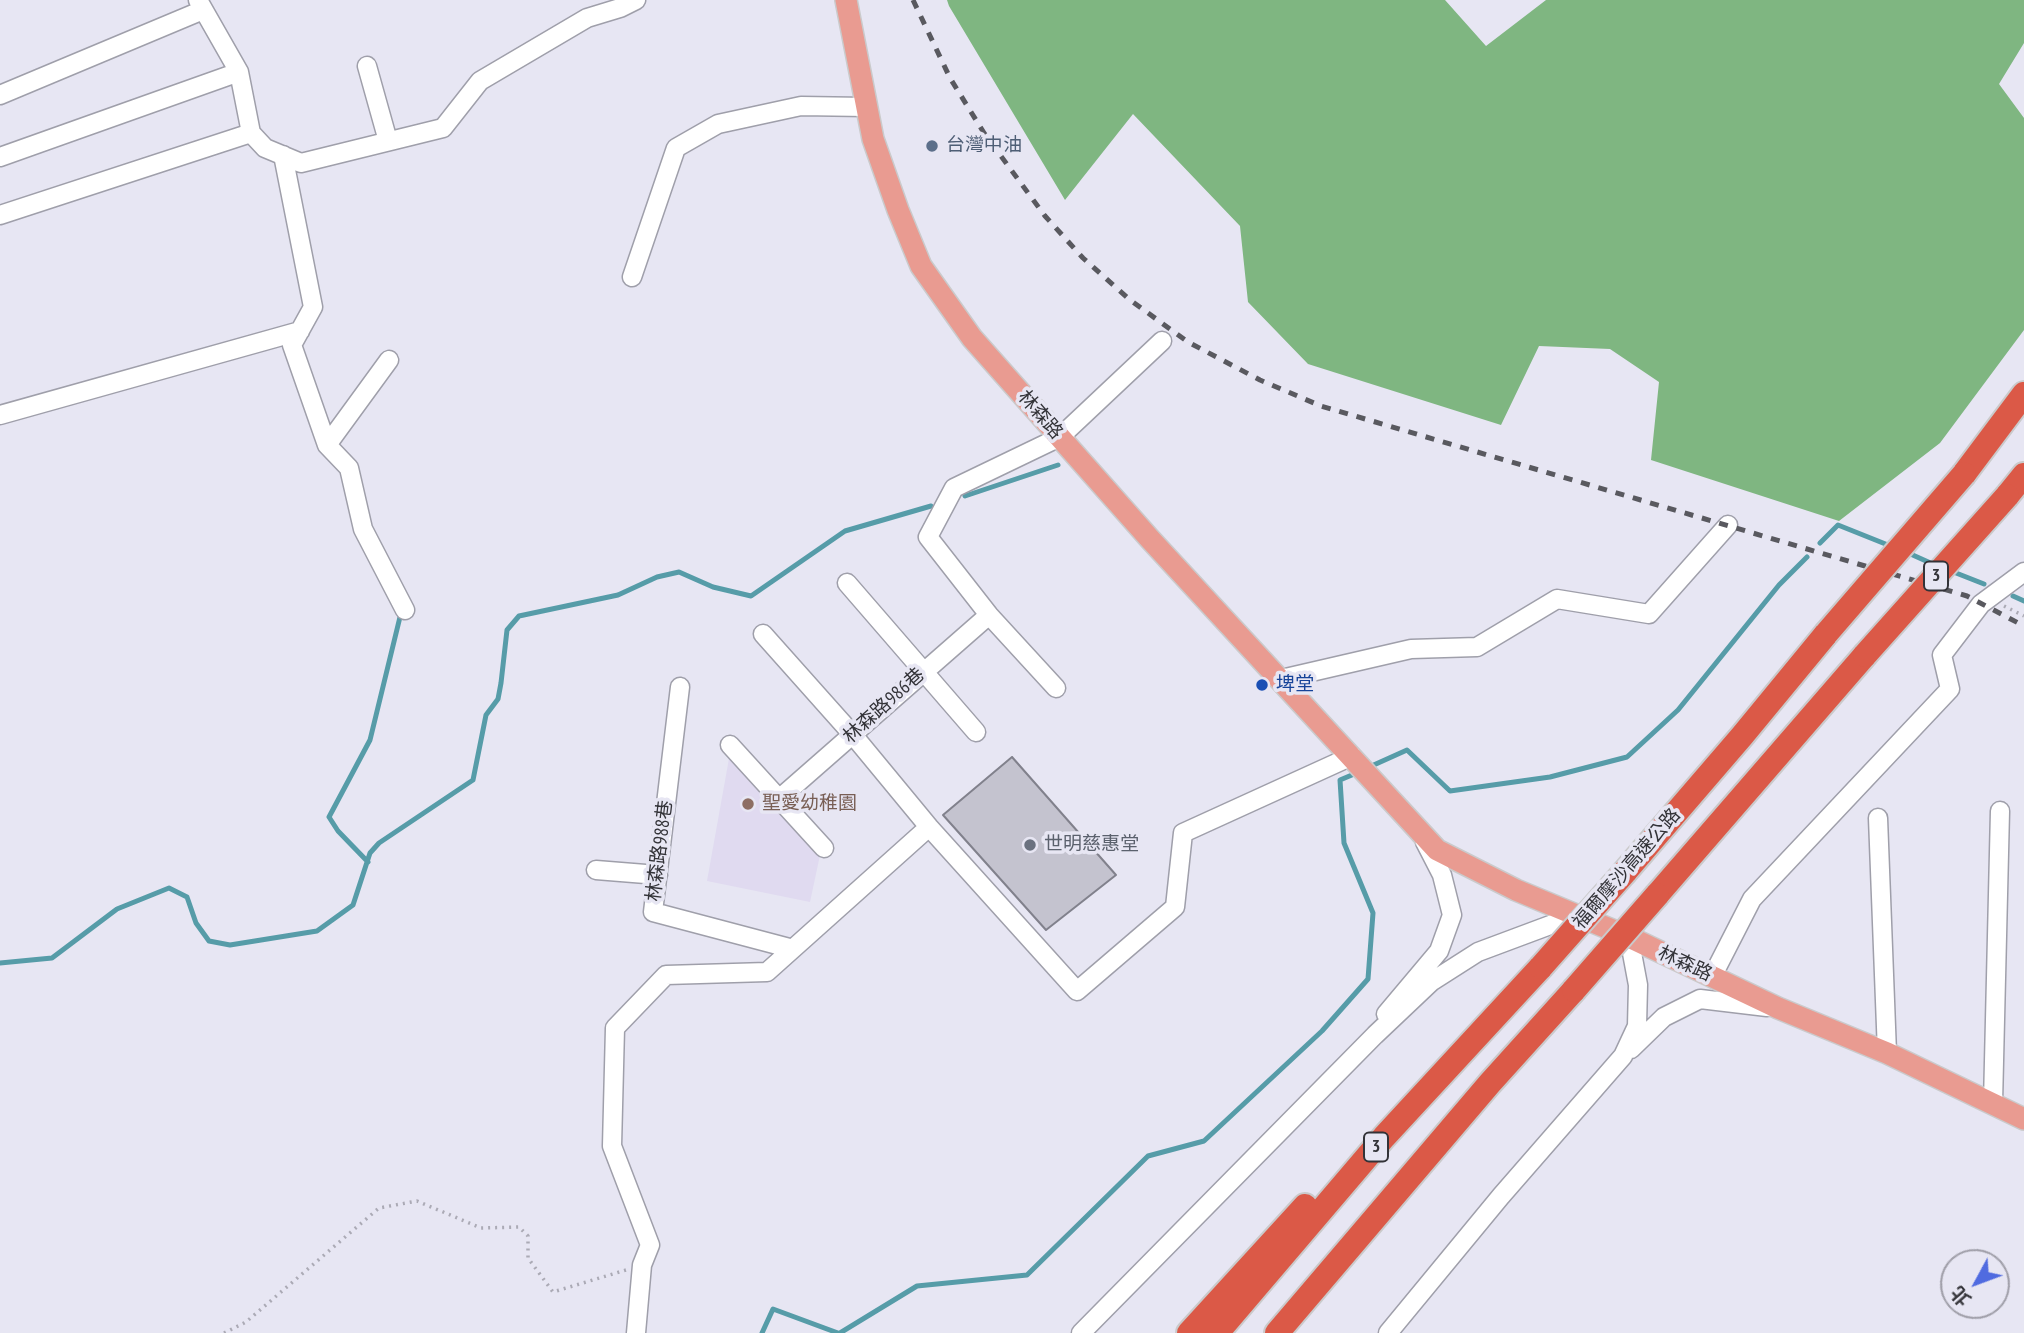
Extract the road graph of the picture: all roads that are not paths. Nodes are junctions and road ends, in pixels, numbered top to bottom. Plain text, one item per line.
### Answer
1 (846, 0) edge
2 (624, 3) edge
3 (201, 5) edge
4 (367, 66) dead end
5 (239, 72) junction
6 (0, 95) edge
7 (866, 107) junction
8 (251, 133) junction
9 (388, 141) junction
10 (283, 155) junction
11 (0, 157) edge
12 (0, 215) edge
13 (632, 276) dead end
14 (300, 331) junction
15 (1162, 341) dead end
16 (389, 360) dead end
17 (2024, 394) edge
18 (0, 415) edge
19 (1060, 437) junction
20 (327, 445) junction
21 (2024, 475) edge
22 (1728, 525) dead end
23 (2024, 572) edge
24 (846, 583) dead end
25 (405, 610) dead end
26 (989, 615) junction
27 (763, 634) dead end
28 (923, 670) junction
29 (1281, 679) junction
30 (680, 687) dead end
31 (1056, 688) dead end
32 (976, 732) dead end
33 (852, 735) junction
34 (730, 745) dead end
35 (1354, 758) junction
36 (779, 799) junction
37 (2000, 811) dead end
38 (1878, 818) dead end
39 (929, 827) junction
40 (1419, 832) junction
41 (824, 848) dead end
42 (596, 870) dead end
43 (657, 874) junction
44 (1577, 915) junction
45 (1629, 937) junction
46 (793, 948) junction
47 (1713, 977) junction
48 (1777, 1008) junction
49 (1375, 1035) junction
50 (1887, 1053) junction
51 (1623, 1056) junction
52 (1453, 1061) junction
53 (1993, 1103) junction
54 (2024, 1119) edge
55 (636, 1333) edge
56 (1081, 1333) edge
57 (1189, 1333) edge
58 (1217, 1333) edge
59 (1277, 1333) edge
60 (1388, 1333) edge

1 - 7 main road, 林森路
2 - 9 street
3 - 5 street
3 - 6 street
4 - 9 street
5 - 8 street
5 - 11 street
7 - 13 street
7 - 19 main road, 林森路
8 - 10 street
8 - 12 street
9 - 10 street
10 - 14 street
14 - 18 street
14 - 20 street
15 - 19 street
16 - 20 street
17 - 52 highway, 福爾摩沙高速公路 / 3, bridge
19 - 26 street
19 - 29 main road, 林森路
20 - 25 street
21 - 59 highway, 福爾摩沙高速公路 / 3, bridge
22 - 29 street
23 - 47 street
24 - 28 street
26 - 28 street, 林森路986巷
26 - 31 street
27 - 33 street
28 - 32 street
28 - 33 street, 林森路986巷
29 - 35 main road, 林森路
30 - 43 street, 林森路988巷
33 - 36 street, 林森路986巷
33 - 39 street
34 - 36 street
35 - 39 street
35 - 40 main road, 林森路
36 - 41 street
37 - 53 street
38 - 50 street
39 - 46 street
40 - 44 main road, 林森路
40 - 49 street
42 - 43 street
43 - 46 street, 林森路988巷
44 - 45 main road, 林森路
44 - 49 street
45 - 47 main road, 林森路
45 - 51 street
46 - 55 street
47 - 48 main road, 林森路
48 - 50 main road, 林森路
48 - 51 street
49 - 56 street
50 - 53 main road, 林森路
51 - 60 street
52 - 57 highway
52 - 58 highway, 福爾摩沙高速公路 / 3
53 - 54 main road, 林森路

